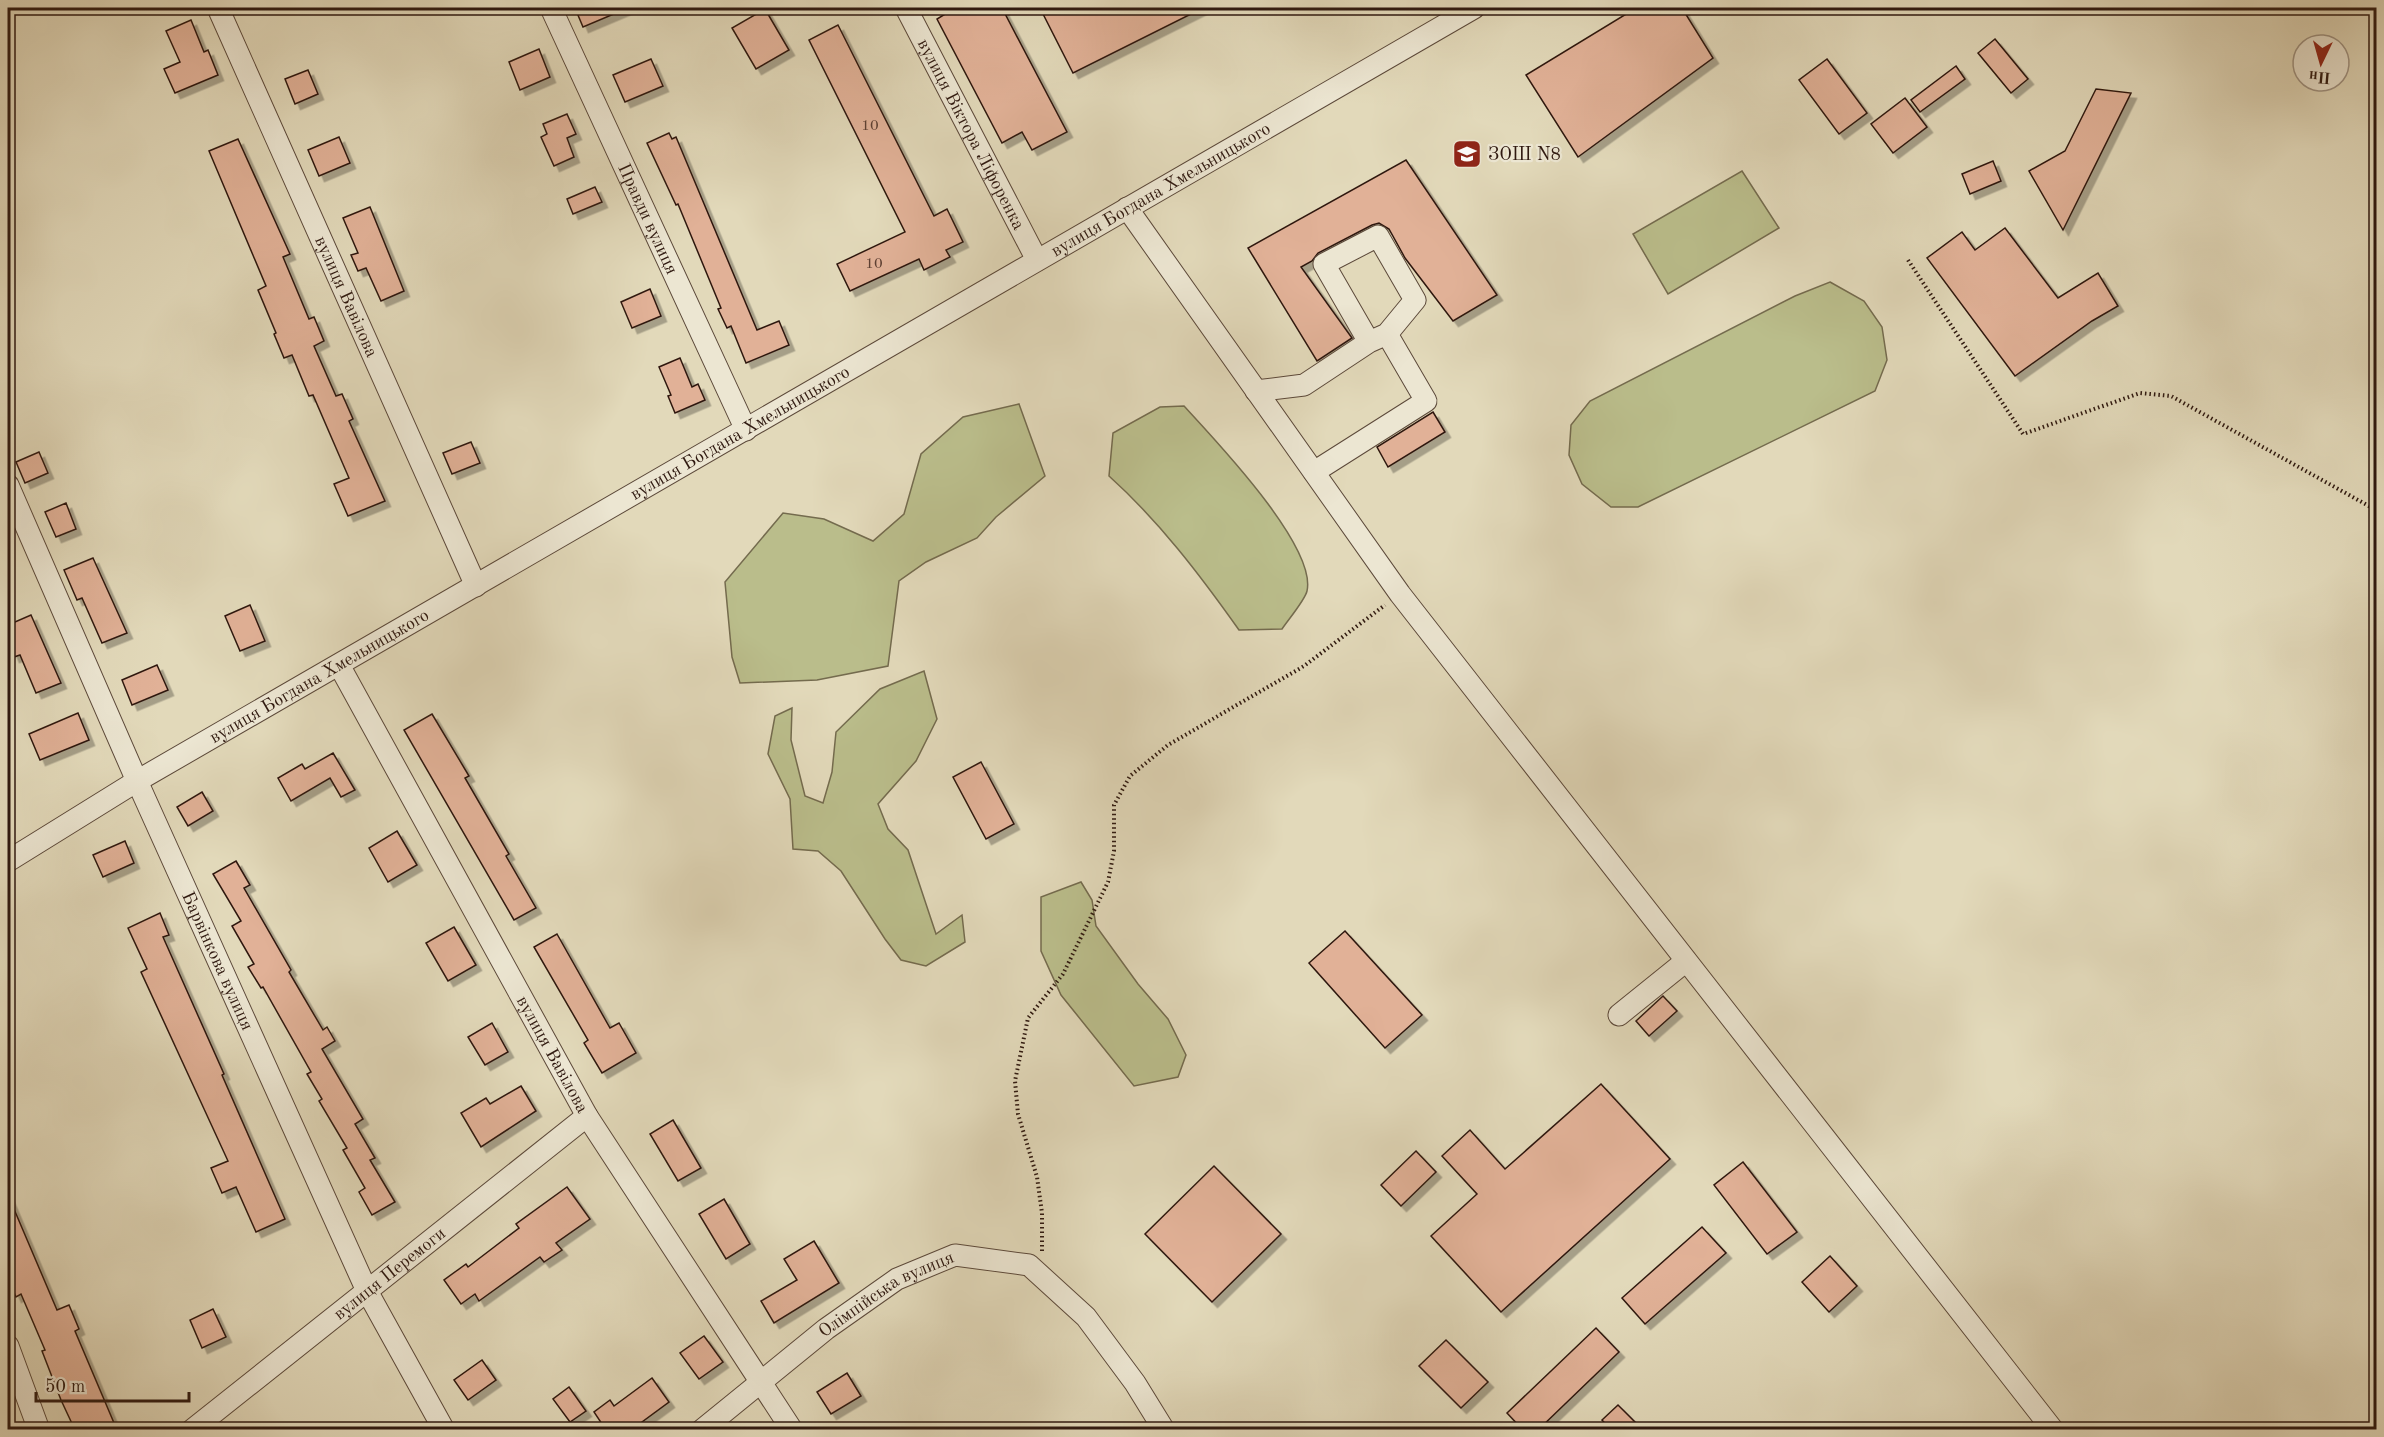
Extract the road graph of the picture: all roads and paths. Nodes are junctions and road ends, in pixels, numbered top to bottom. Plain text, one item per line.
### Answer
1 (218, 8) edge
2 (551, 8) edge
3 (906, 8) edge
4 (1474, 8) edge
5 (1127, 208) junction
6 (1037, 260) junction
7 (1908, 260) dead end
8 (1378, 338) junction
9 (1256, 391) junction
10 (746, 430) junction
11 (1314, 472) junction
12 (8, 485) edge
13 (2376, 510) edge
14 (476, 586) junction
15 (1400, 594) junction
16 (339, 665) junction
17 (137, 780) junction
18 (8, 861) edge
19 (1686, 961) junction
20 (1619, 1015) dead end
21 (588, 1116) junction
22 (1045, 1279) junction
23 (367, 1291) junction
24 (8, 1346) edge
25 (762, 1382) junction
26 (39, 1430) edge
27 (192, 1430) edge
28 (444, 1430) edge
29 (702, 1430) edge
30 (792, 1430) edge
31 (1164, 1430) edge
32 (2053, 1430) edge

1 - 14 street, вулиця Вавілова
2 - 10 street, Правди вулиця
3 - 6 street, вулиця Віктора Ліфоренка
4 - 5 street, вулиця Богдана Хмельницького
5 - 6 street, вулиця Богдана Хмельницького
5 - 9 street
6 - 10 street, вулиця Богдана Хмельницького
7 - 13 path
8 - 8 street
8 - 9 street
8 - 11 street
9 - 11 street
10 - 14 street, вулиця Богдана Хмельницького
11 - 15 street
12 - 17 street, Барвінкова вулиця
14 - 16 street, вулиця Богдана Хмельницького
15 - 19 street
15 - 22 path
16 - 17 street, вулиця Богдана Хмельницького
16 - 21 street, вулиця Вавілова
17 - 18 street, вулиця Богдана Хмельницького
17 - 23 street, Барвінкова вулиця
19 - 20 street
19 - 32 street
21 - 23 street, вулиця Перемоги
21 - 25 street, вулиця Вавілова
22 - 25 street, Олімпійська вулиця
22 - 31 street, Олімпійська вулиця
23 - 27 street, вулиця Перемоги
23 - 28 street, Барвінкова вулиця
24 - 26 street
25 - 29 street, Олімпійська вулиця
25 - 30 street, вулиця Вавілова

